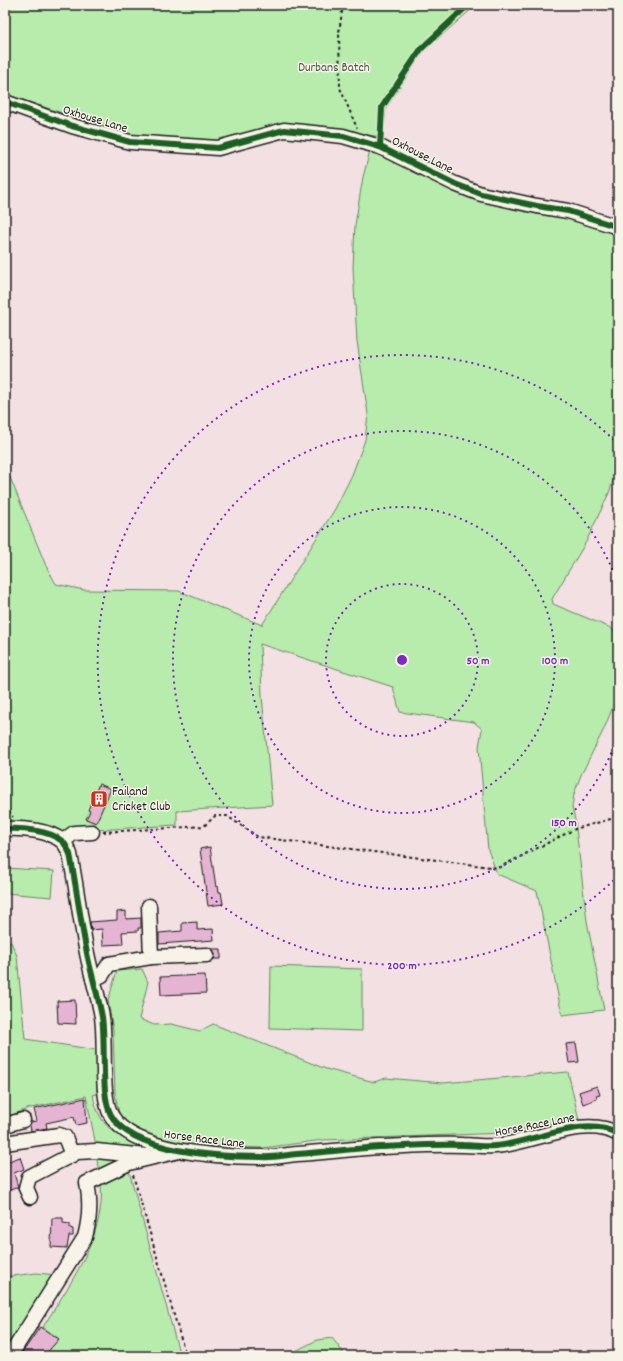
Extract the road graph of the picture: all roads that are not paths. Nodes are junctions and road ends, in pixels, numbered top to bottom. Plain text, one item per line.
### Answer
1 (5, 102) edge
2 (618, 227) edge
3 (5, 829) edge
4 (92, 832) road end
5 (63, 841) junction
6 (150, 906) dead end
7 (207, 955) dead end
8 (151, 958) junction
9 (93, 979) junction
10 (22, 1120) dead end
11 (5, 1125) edge
12 (618, 1134) edge
13 (5, 1143) edge
14 (181, 1151) junction
15 (72, 1155) junction
16 (157, 1157) junction
17 (30, 1197) dead end
18 (10, 1356) edge

1 - 2 street, Oxhouse Lane
3 - 5 street
4 - 5 street
5 - 9 street, Horse Race Lane
6 - 8 street
7 - 8 street
8 - 9 street
9 - 14 street, Horse Race Lane
10 - 11 street
12 - 14 street, Horse Race Lane
13 - 15 street
14 - 16 street
15 - 16 street
15 - 17 street
16 - 18 street

